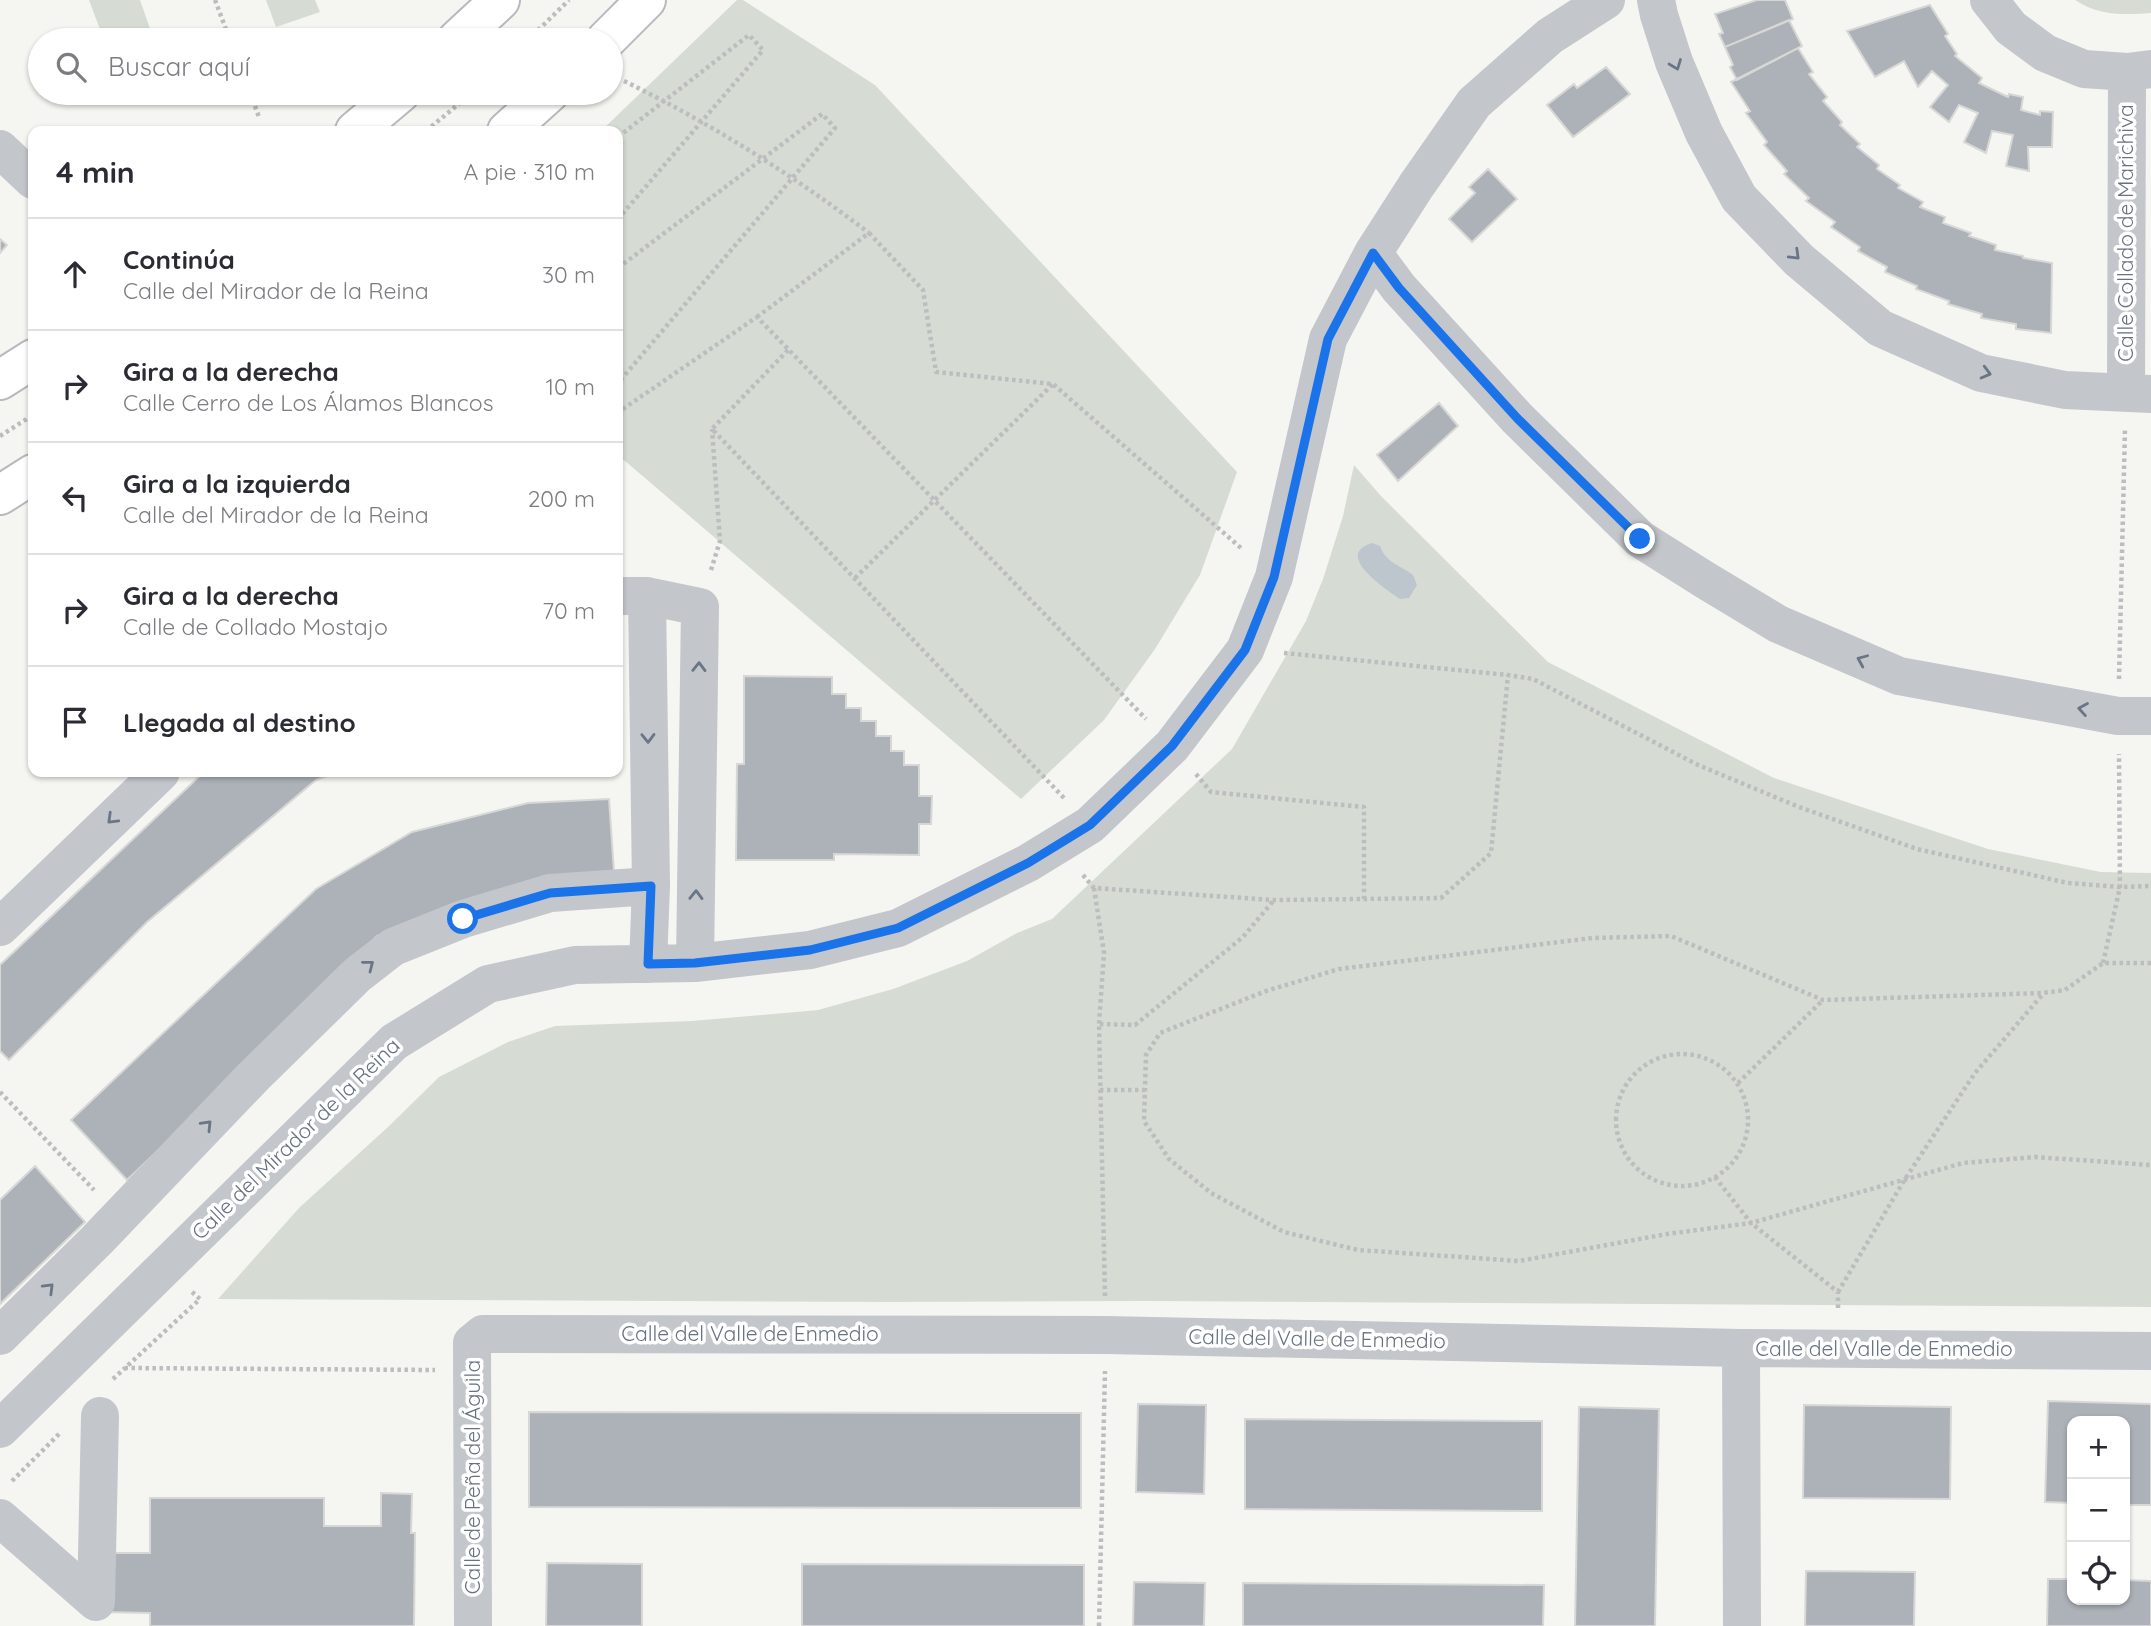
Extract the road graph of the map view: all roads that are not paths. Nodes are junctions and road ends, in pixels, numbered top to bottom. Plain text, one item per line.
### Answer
1 (500, 0) edge
2 (646, 0) edge
3 (1606, 0) edge
4 (1656, 0) edge
5 (1989, 0) edge
6 (470, 28) edge
7 (618, 28) edge
8 (2139, 71) edge
9 (386, 105) edge
10 (536, 105) edge
11 (361, 126) edge
12 (513, 126) edge
13 (0, 149) edge
14 (28, 175) edge
15 (1373, 253) junction
16 (28, 362) edge
17 (0, 380) edge
18 (2138, 393) edge
19 (28, 477) edge
20 (0, 495) edge
21 (633, 596) edge
22 (2135, 716) edge
23 (156, 777) edge
24 (651, 886) junction
25 (0, 926) edge
26 (695, 963) junction
27 (648, 964) junction
28 (483, 1334) joint
29 (0, 1336) edge
30 (1741, 1348) junction
31 (2151, 1351) edge
32 (100, 1416) dead end
33 (0, 1429) edge
34 (0, 1518) edge
35 (473, 1626) edge
36 (1742, 1626) edge

1 - 6 street
2 - 7 street
3 - 15 street, Calle del Mirador de la Reina
4 -> 18 street
5 - 8 street
8 - 18 street, Calle Collado de Marichiva
9 - 11 street
10 - 12 street
13 - 14 street
22 -> 15 street
15 - 26 street, Calle del Mirador de la Reina
16 - 17 street
19 - 20 street
21 -> 24 street
26 -> 21 street
23 -> 25 street
24 - 27 street
29 -> 24 street
26 - 27 street, Calle del Mirador de la Reina
27 - 33 street, Calle del Mirador de la Reina
28 - 30 street, Calle del Valle de Enmedio
28 - 35 street, Calle de Peña del Águila
30 - 31 street, Calle del Valle de Enmedio
30 - 36 street
32 - 34 street

